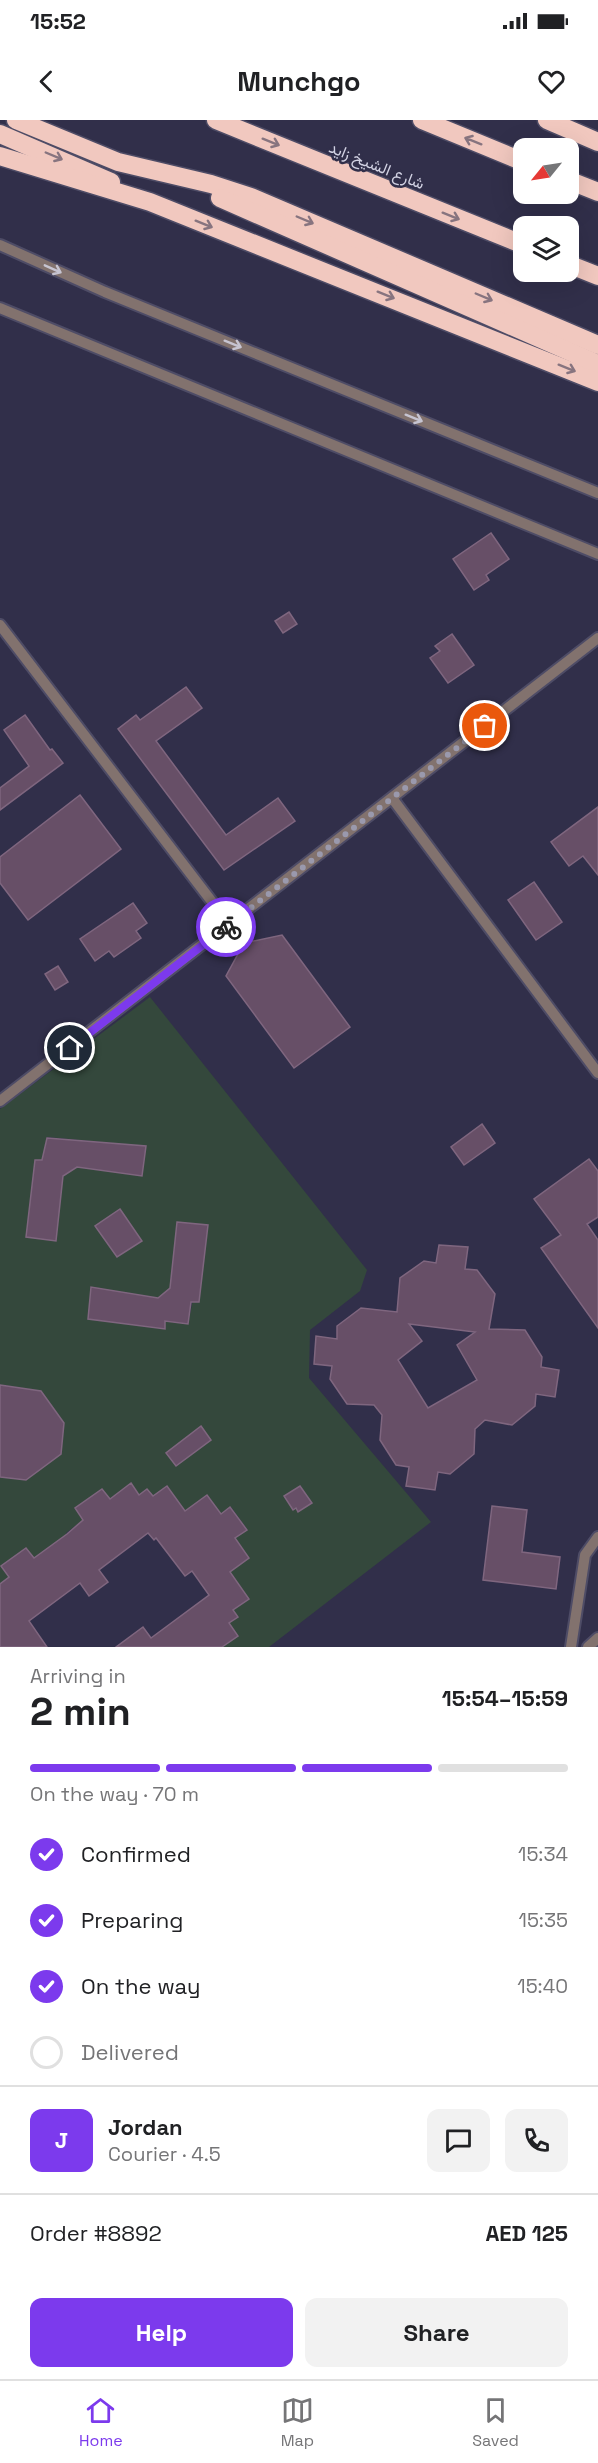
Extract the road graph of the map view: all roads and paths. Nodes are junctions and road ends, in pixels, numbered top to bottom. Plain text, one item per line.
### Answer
1 (16, 120) edge
2 (41, 120) edge
3 (216, 120) edge
4 (422, 120) edge
5 (548, 120) edge
6 (0, 134) edge
7 (598, 141) edge
8 (0, 156) edge
9 (513, 157) edge
10 (170, 176) junction
11 (579, 184) edge
12 (598, 192) edge
13 (150, 202) junction
14 (513, 242) edge
15 (0, 244) edge
16 (579, 268) edge
17 (598, 276) edge
18 (0, 308) edge
19 (566, 341) junction
20 (598, 345) edge
21 (598, 364) edge
22 (598, 381) edge
23 (598, 493) edge
24 (598, 554) edge
25 (0, 625) edge
26 (598, 638) edge
27 (392, 798) junction
28 (229, 924) junction
29 (598, 1073) edge
30 (0, 1101) edge
31 (598, 1537) edge
32 (598, 1638) edge
33 (571, 1647) edge
34 (588, 1647) edge

1 - 10 highway
2 - 10 highway
3 -> 14 highway, شارع الشيخ زايد
9 -> 4 highway
5 - 7 highway
6 -> 13 highway
8 - 13 highway
10 -> 19 highway
11 - 12 highway
13 -> 22 highway
15 -> 23 lane
16 - 17 highway
18 - 24 lane
19 - 20 highway
19 - 21 highway
25 - 28 lane
26 - 27 lane
27 - 28 lane
27 - 29 lane
28 - 30 lane
31 - 33 lane
32 - 34 lane

